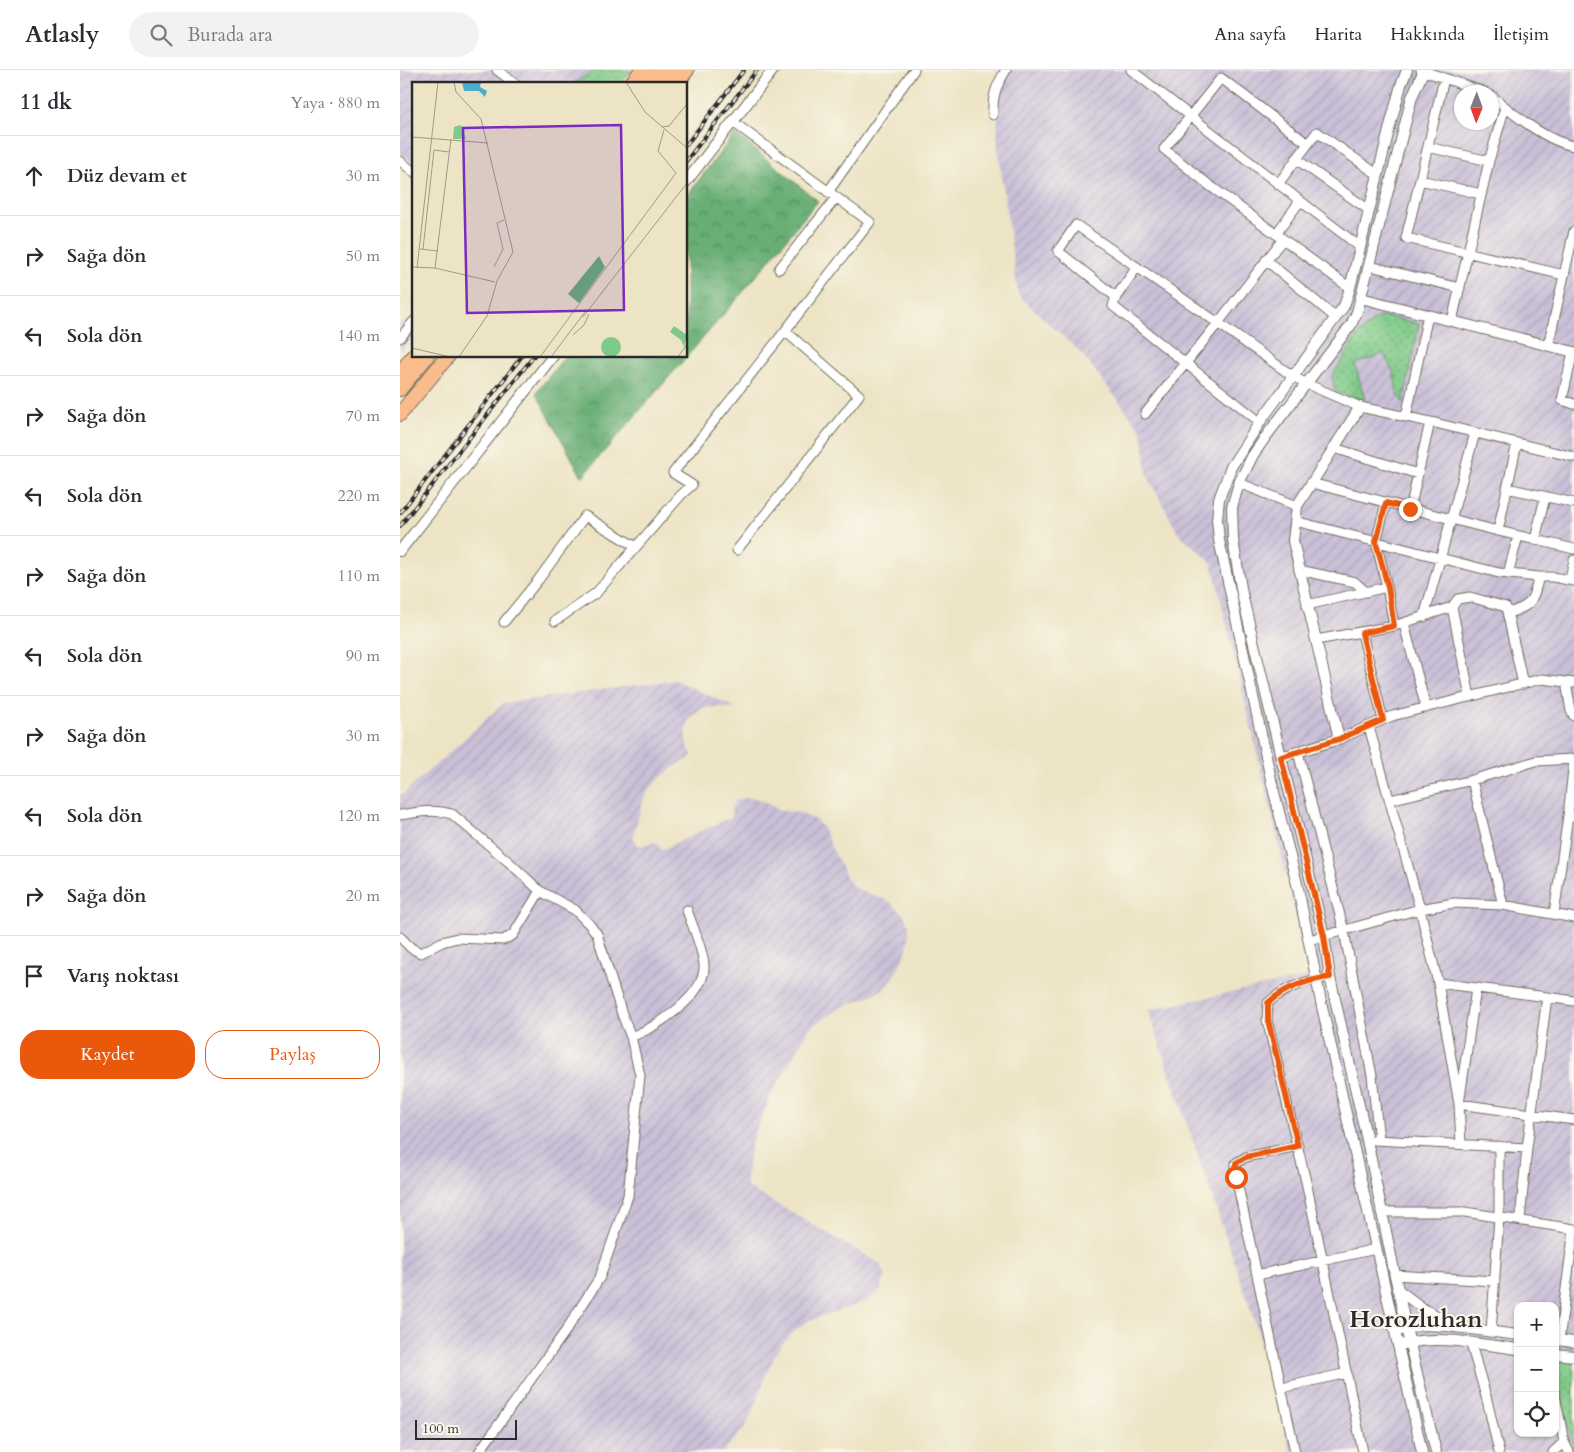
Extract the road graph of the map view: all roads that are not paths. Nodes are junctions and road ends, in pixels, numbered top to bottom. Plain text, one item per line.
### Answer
1 (497, 70) edge
2 (642, 70) edge
3 (658, 70) edge
4 (673, 70) edge
5 (687, 70) edge
6 (773, 70) edge
7 (914, 70) edge
8 (1006, 70) edge
9 (1131, 70) edge
10 (1407, 70) edge
11 (1423, 70) edge
12 (1444, 79) junction
13 (512, 82) edge
14 (633, 82) edge
15 (649, 82) edge
16 (664, 82) edge
17 (678, 82) edge
18 (1462, 85) edge
19 (1499, 102) edge
20 (1505, 107) junction
21 (993, 115) dead end
22 (1191, 117) junction
23 (733, 122) junction
24 (1308, 144) junction
25 (1574, 146) edge
26 (1428, 147) junction
27 (1296, 159) junction
28 (400, 161) edge
29 (1489, 161) junction
30 (412, 170) edge
31 (1377, 174) junction
32 (688, 179) edge
33 (1420, 180) junction
34 (1278, 184) junction
35 (1481, 194) junction
36 (832, 195) junction
37 (1300, 201) junction
38 (1369, 210) junction
39 (1574, 230) edge
40 (1279, 236) junction
41 (1573, 241) edge
42 (1360, 247) junction
43 (1468, 253) junction
44 (1266, 260) junction
45 (1370, 266) junction
46 (1137, 267) junction
47 (779, 269) dead end
48 (1564, 275) junction
49 (1350, 288) junction
50 (1460, 288) junction
51 (1116, 297) junction
52 (1361, 298) junction
53 (1428, 315) junction
54 (1336, 318) junction
55 (1452, 321) junction
56 (412, 323) edge
57 (1218, 323) junction
58 (785, 331) junction
59 (400, 338) edge
60 (1548, 346) junction
61 (1573, 352) edge
62 (412, 357) edge
63 (425, 358) edge
64 (437, 358) edge
65 (446, 358) edge
66 (550, 358) edge
67 (1186, 364) junction
68 (400, 372) edge
69 (1294, 377) junction
70 (1307, 384) junction
71 (400, 389) edge
72 (400, 404) edge
73 (1574, 404) edge
74 (1360, 407) junction
75 (400, 414) edge
76 (1145, 414) dead end
77 (1406, 417) junction
78 (1260, 422) junction
79 (1430, 422) junction
80 (1475, 433) junction
81 (1517, 443) junction
82 (1334, 448) junction
83 (1574, 457) edge
84 (1418, 474) junction
85 (1239, 483) junction
86 (1311, 484) junction
87 (1507, 488) junction
88 (1545, 497) junction
89 (1386, 503) junction
90 (1574, 503) edge
91 (1297, 506) junction
92 (1410, 509) junction
93 (1451, 520) junction
94 (1295, 521) junction
95 (1498, 531) junction
96 (1518, 536) junction
97 (1535, 540) junction
98 (1376, 542) junction
99 (636, 547) junction
100 (1574, 549) edge
101 (737, 550) dead end
102 (400, 551) edge
103 (1440, 558) junction
104 (1574, 560) edge
105 (1299, 570) junction
106 (1508, 574) junction
107 (1539, 577) junction
108 (1572, 581) edge
109 (1388, 587) junction
110 (1366, 592) junction
111 (1307, 605) junction
112 (1452, 607) junction
113 (1508, 613) junction
114 (1424, 617) junction
115 (555, 621) dead end
116 (504, 622) dead end
117 (1404, 624) junction
118 (1394, 626) junction
119 (1362, 633) junction
120 (1316, 640) junction
121 (1570, 682) edge
122 (1524, 684) junction
123 (1470, 697) junction
124 (1426, 708) junction
125 (1574, 716) edge
126 (1383, 720) junction
127 (1369, 726) junction
128 (1339, 739) junction
129 (1298, 752) junction
130 (1281, 757) junction
131 (1574, 759) edge
132 (1472, 780) junction
133 (1390, 800) junction
134 (400, 815) edge
135 (1571, 817) edge
136 (540, 891) junction
137 (1503, 905) junction
138 (1420, 909) junction
139 (687, 910) dead end
140 (1554, 914) junction
141 (1574, 918) edge
142 (1344, 931) junction
143 (1324, 936) junction
144 (400, 937) edge
145 (1309, 940) junction
146 (1330, 977) junction
147 (1317, 978) junction
148 (1438, 984) junction
149 (1476, 989) junction
150 (1547, 997) junction
151 (1574, 1001) edge
152 (631, 1037) junction
153 (1459, 1104) junction
154 (1532, 1113) junction
155 (1574, 1120) edge
156 (1367, 1140) junction
157 (1379, 1140) junction
158 (1461, 1144) junction
159 (1298, 1146) junction
160 (1499, 1146) junction
161 (1527, 1148) junction
162 (1381, 1212) junction
163 (1499, 1217) junction
164 (1520, 1220) junction
165 (1574, 1229) edge
166 (1376, 1249) junction
167 (1323, 1260) junction
168 (1257, 1275) junction
169 (1394, 1276) junction
170 (1495, 1281) junction
171 (1397, 1289) junction
172 (1559, 1327) edge
173 (1406, 1328) junction
174 (1463, 1328) junction
175 (1395, 1331) junction
176 (1491, 1332) junction
177 (1514, 1335) edge
178 (1559, 1340) edge
179 (1409, 1342) junction
180 (1574, 1342) edge
181 (1471, 1344) junction
182 (1398, 1345) junction
183 (1514, 1349) edge
184 (1559, 1354) edge
185 (1574, 1356) edge
186 (1347, 1373) junction
187 (1281, 1388) junction
188 (1559, 1416) edge
189 (1564, 1442) junction
190 (479, 1452) edge
191 (1295, 1452) edge
192 (1363, 1452) edge
193 (1422, 1452) edge
194 (1436, 1452) edge
195 (1499, 1452) edge
196 (1553, 1452) edge
197 (1569, 1452) edge

1 - 13 street
2 - 14 highway
3 - 15 highway
4 - 16 highway
5 - 17 highway
6 - 23 street
7 - 36 street
8 - 21 street
9 - 22 street
10 - 31 street
11 - 12 street
11 - 45 street
12 - 18 street
12 - 26 street
19 - 20 street
20 - 25 street
20 - 29 street
22 - 24 street
22 - 34 street
22 - 40 street
23 - 32 street
23 - 36 street
24 - 27 street
24 - 31 street
26 - 29 street
26 - 33 street
27 - 34 street
27 - 38 street
28 - 30 street
29 - 35 street
31 - 38 street
33 - 35 street
33 - 43 street
34 - 37 street
35 - 43 street
36 - 47 street
36 - 58 street
37 - 40 street
37 - 42 street
38 - 42 street
39 - 41 street
40 - 44 street
40 - 49 street
41 - 48 street
42 - 49 street
43 - 48 street
43 - 50 street
44 - 54 street
44 - 57 street
45 - 50 street
45 - 52 street
46 - 51 street
46 - 51 street
46 - 57 street
48 - 60 street
49 - 54 street
50 - 55 street
51 - 67 street
52 - 53 street
52 - 70 street
53 - 55 street
53 - 77 street
54 - 69 street
55 - 60 street
56 - 59 street
57 - 67 street
57 - 69 street
58 - 99 street
58 - 101 street
60 - 61 street
61 - 73 street
62 - 68 highway
63 - 71 highway
64 - 72 highway
65 - 75 highway
66 - 102 street
67 - 76 street
67 - 78 street
69 - 70 street
69 - 78 street
70 - 74 street
70 - 85 street
74 - 77 street
74 - 82 street
77 - 79 street
78 - 145 street
79 - 80 street
79 - 84 street
80 - 81 street
80 - 93 street
81 - 83 street
81 - 87 street
82 - 84 street
82 - 86 street
84 - 92 street
85 - 91 street
85 - 130 street
86 - 89 street
86 - 91 street
87 - 88 street
87 - 95 street
88 - 90 street
88 - 97 street
89 - 92 street
89 - 98 street
91 - 94 street
92 - 93 street
93 - 95 street
93 - 103 street
94 - 98 street
94 - 105 street
95 - 96 street
96 - 97 street
96 - 106 street
97 - 100 street
98 - 103 street
98 - 109 street
99 - 115 street
99 - 116 street
103 - 106 street
103 - 114 street
104 - 108 street
105 - 110 street
105 - 111 street
106 - 107 street
107 - 108 street
107 - 113 street
109 - 110 street
109 - 118 street
110 - 111 street
111 - 120 street
112 - 113 street
112 - 114 street
112 - 123 street
113 - 122 street
114 - 117 street
117 - 118 street
117 - 124 street
118 - 119 street
119 - 120 street
119 - 126 street
120 - 128 street
121 - 122 street
121 - 125 street
122 - 123 street
123 - 124 street
124 - 126 street
126 - 127 street
127 - 128 street
127 - 133 street
128 - 129 street
129 - 130 street
129 - 142 street
130 - 143 street
131 - 132 street
131 - 135 street
132 - 133 street
132 - 137 street
133 - 138 street
134 - 136 street
135 - 140 street
136 - 144 street
136 - 152 street
137 - 138 street
137 - 140 street
138 - 142 street
138 - 148 street
139 - 152 street
140 - 141 street
142 - 143 street
142 - 157 street
143 - 145 street
143 - 146 street
145 - 147 street
146 - 147 street
146 - 156 street
147 - 159 street
147 - 166 street
148 - 149 street
148 - 153 street
149 - 150 street
149 - 153 street
150 - 151 street
150 - 154 street
152 - 190 street
153 - 154 street
153 - 158 street
154 - 155 street
154 - 161 street
156 - 157 street
156 - 162 street
157 - 158 street
158 - 160 street
159 - 167 street
159 - 168 street
160 - 161 street
160 - 163 street
161 - 164 street
162 - 163 street
162 - 169 street
163 - 164 street
163 - 170 street
164 - 165 street
165 - 172 street
166 - 167 street
166 - 175 street
167 - 168 street
167 - 186 street
168 - 187 street
169 - 170 street
169 - 171 street
170 - 176 street
171 - 173 street
171 - 174 street
173 - 174 street
173 - 175 street
173 - 179 street
174 - 176 street
175 - 182 street
176 - 177 street
178 - 180 street
179 - 181 street
179 - 182 street
179 - 194 street
181 - 183 street
181 - 195 street
182 - 193 street
184 - 185 street
186 - 187 street
186 - 192 street
187 - 191 street
188 - 189 street
189 - 196 street
189 - 197 street

